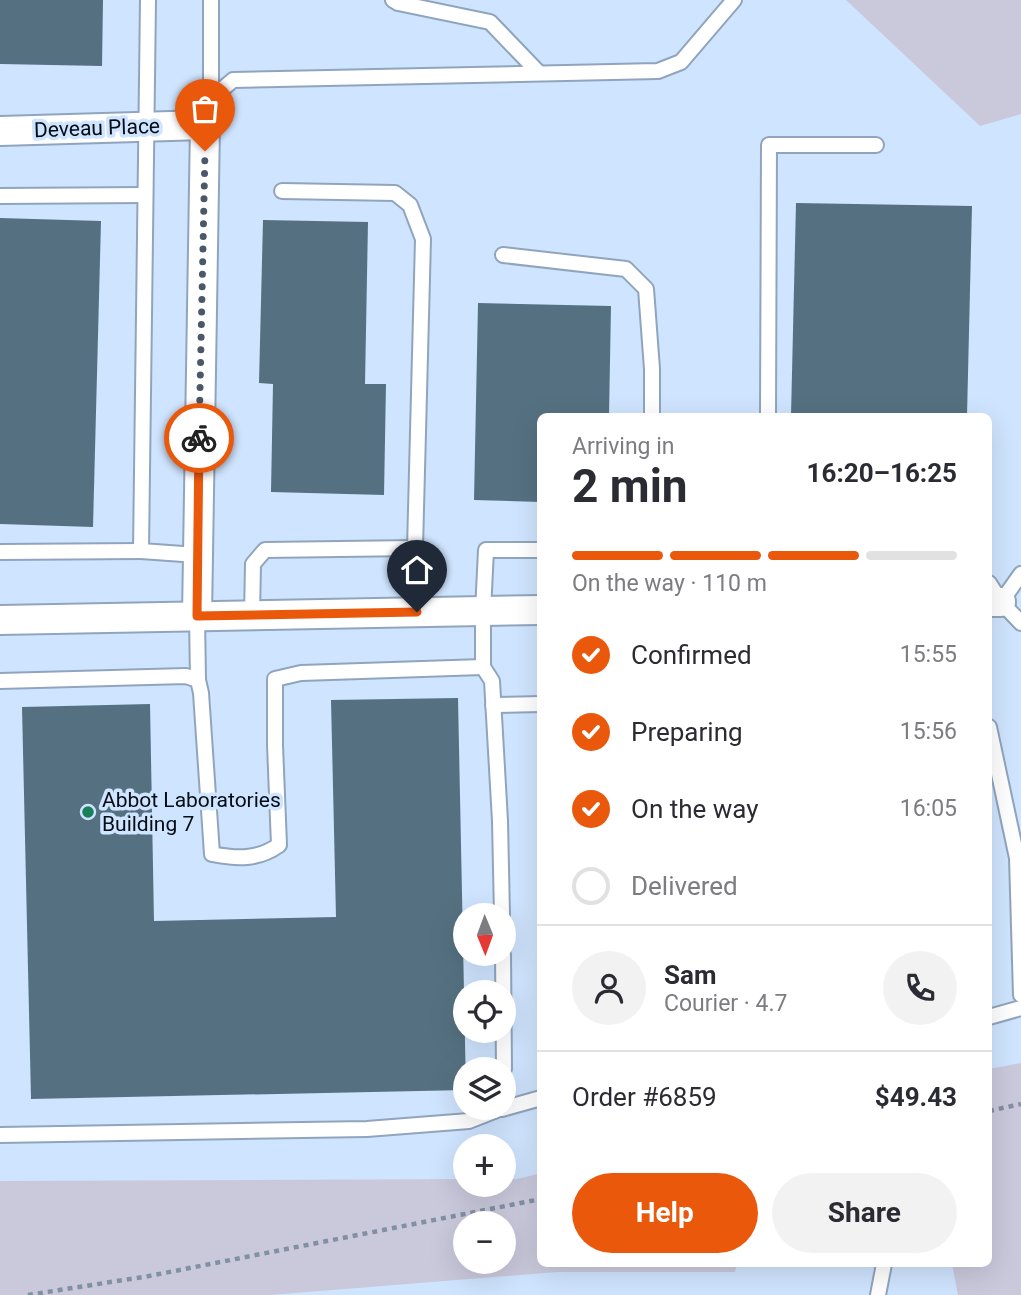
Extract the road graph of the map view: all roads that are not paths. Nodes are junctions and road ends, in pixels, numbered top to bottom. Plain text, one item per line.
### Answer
1 (148, 0) edge
2 (211, 0) edge
3 (393, 0) edge
4 (734, 0) edge
5 (539, 73) junction
6 (208, 112) junction
7 (145, 126) junction
8 (0, 131) edge
9 (876, 145) dead end
10 (282, 191) dead end
11 (0, 195) edge
12 (145, 195) junction
13 (503, 256) dead end
14 (652, 413) edge
15 (768, 413) edge
16 (415, 548) junction
17 (537, 550) edge
18 (141, 551) junction
19 (0, 552) edge
20 (197, 555) junction
21 (1021, 574) edge
22 (993, 596) edge
23 (537, 610) edge
24 (483, 611) junction
25 (417, 612) junction
26 (251, 615) junction
27 (197, 616) junction
28 (0, 620) edge
29 (1021, 622) edge
30 (483, 667) junction
31 (192, 678) junction
32 (0, 681) edge
33 (537, 704) edge
34 (493, 705) junction
35 (992, 740) edge
36 (502, 903) edge
37 (503, 966) edge
38 (1021, 995) edge
39 (1021, 1008) edge
40 (992, 1016) edge
41 (504, 1057) edge
42 (537, 1099) edge
43 (516, 1105) edge
44 (472, 1120) edge
45 (0, 1135) edge
46 (883, 1267) edge
47 (878, 1295) edge

1 - 7 lane
2 - 6 lane
3 - 5 lane
4 - 5 lane
5 - 6 lane
6 - 7 street, Deveau Place
6 - 20 street
7 - 8 street, Deveau Place
7 - 12 lane
9 - 15 lane
10 - 16 lane
11 - 12 lane
12 - 18 lane
13 - 14 lane
16 - 25 lane
16 - 26 lane
17 - 24 lane
18 - 19 lane
18 - 20 lane
20 - 27 street
21 - 22 lane
22 - 29 lane
23 - 24 street
24 - 25 street
24 - 30 lane
25 - 26 street
26 - 27 street
27 - 28 street
27 - 31 lane
30 - 31 lane
30 - 34 lane
31 - 32 lane
33 - 34 lane
34 - 36 lane
35 - 38 lane
37 - 41 lane
39 - 40 lane
42 - 43 lane
44 - 45 lane
46 - 47 lane

